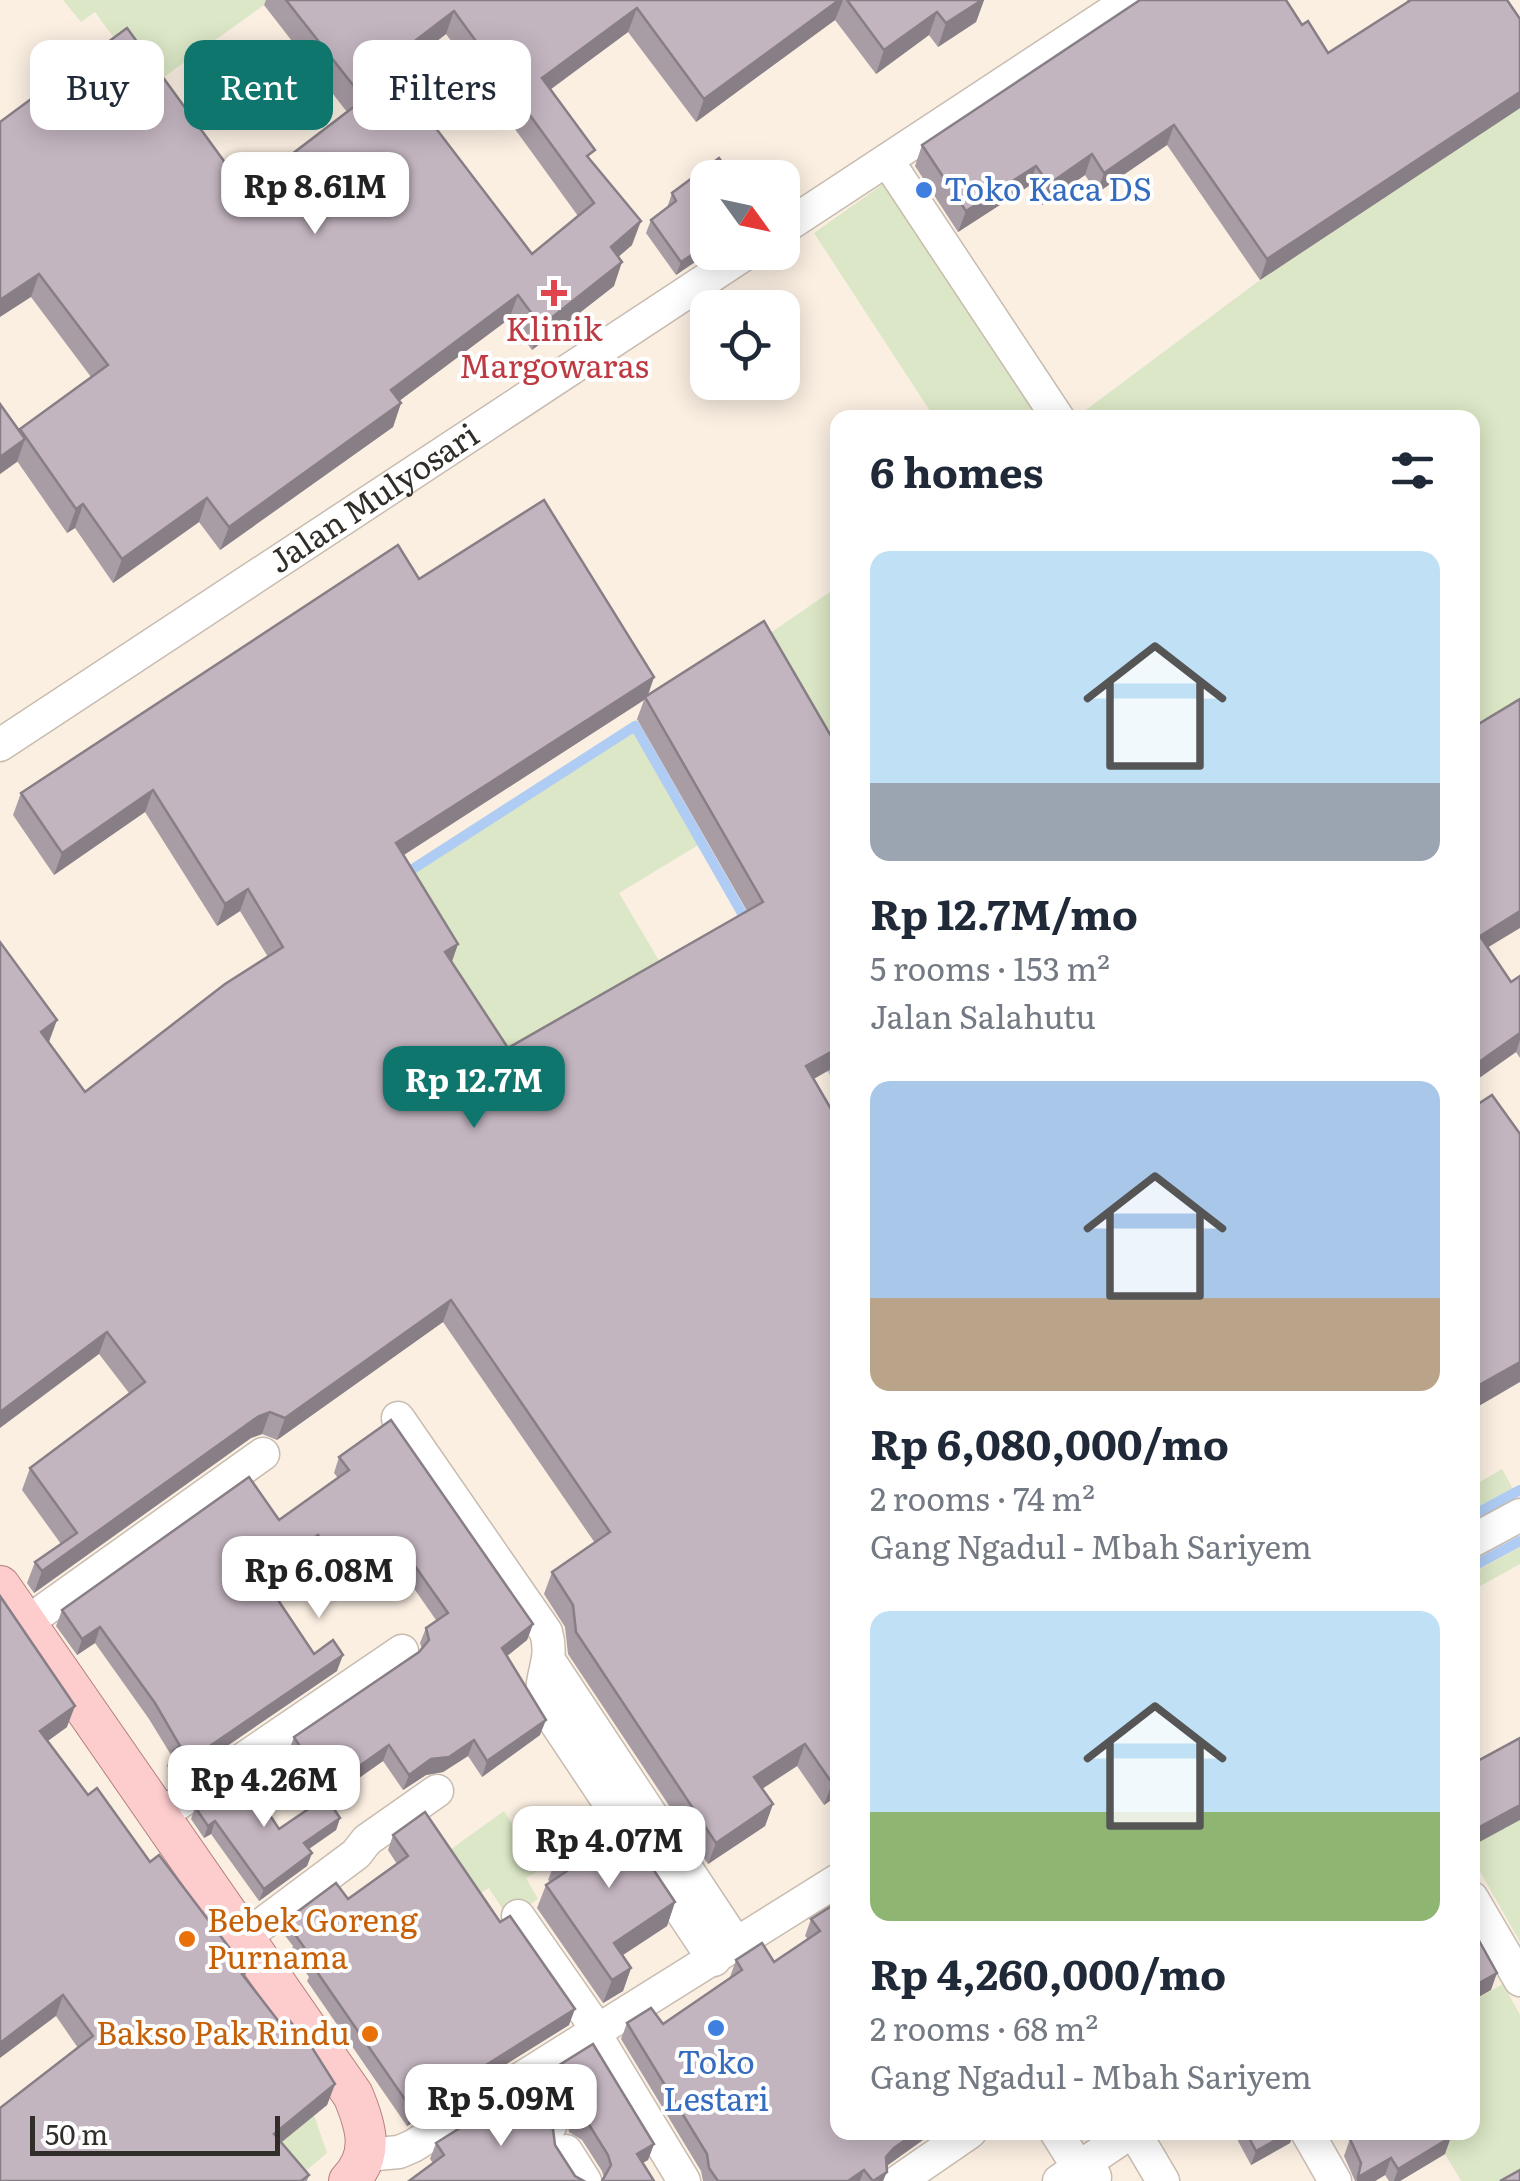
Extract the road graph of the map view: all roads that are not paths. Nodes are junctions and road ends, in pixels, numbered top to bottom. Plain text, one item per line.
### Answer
1 (1130, 0) edge
2 (888, 160) junction
3 (800, 218) edge
4 (721, 270) edge
5 (1053, 410) edge
6 (0, 745) edge
7 (398, 1418) dead end
8 (264, 1454) dead end
9 (1520, 1515) edge
10 (1480, 1537) edge
11 (8, 1601) edge
12 (402, 1651) dead end
13 (437, 1791) dead end
14 (162, 1815) junction
15 (830, 1885) edge
16 (1480, 1912) edge
17 (518, 1916) dead end
18 (245, 1937) junction
19 (725, 1952) junction
20 (1520, 1980) edge
21 (597, 2033) junction
22 (521, 2080) junction
23 (960, 2140) edge
24 (1061, 2140) edge
25 (1123, 2140) edge
26 (1138, 2140) edge
27 (1312, 2140) edge
28 (358, 2168) edge
29 (1080, 2176) edge
30 (914, 2177) edge
31 (585, 2181) edge
32 (684, 2181) edge
33 (1163, 2181) edge
34 (1335, 2181) edge

1 - 2 street
2 - 3 street
2 - 5 street
4 - 6 street, Jalan Mulyosari
7 - 19 street
8 - 11 street
9 - 10 street
11 - 14 main road
12 - 14 street
13 - 18 street
14 - 18 main road
15 - 19 street
16 - 20 street
17 - 21 street
18 - 28 main road
19 - 21 street
21 - 22 street
21 - 32 street
22 - 28 street
22 - 31 street
23 - 30 street
24 - 29 street
25 - 29 street
26 - 33 street
27 - 34 street

